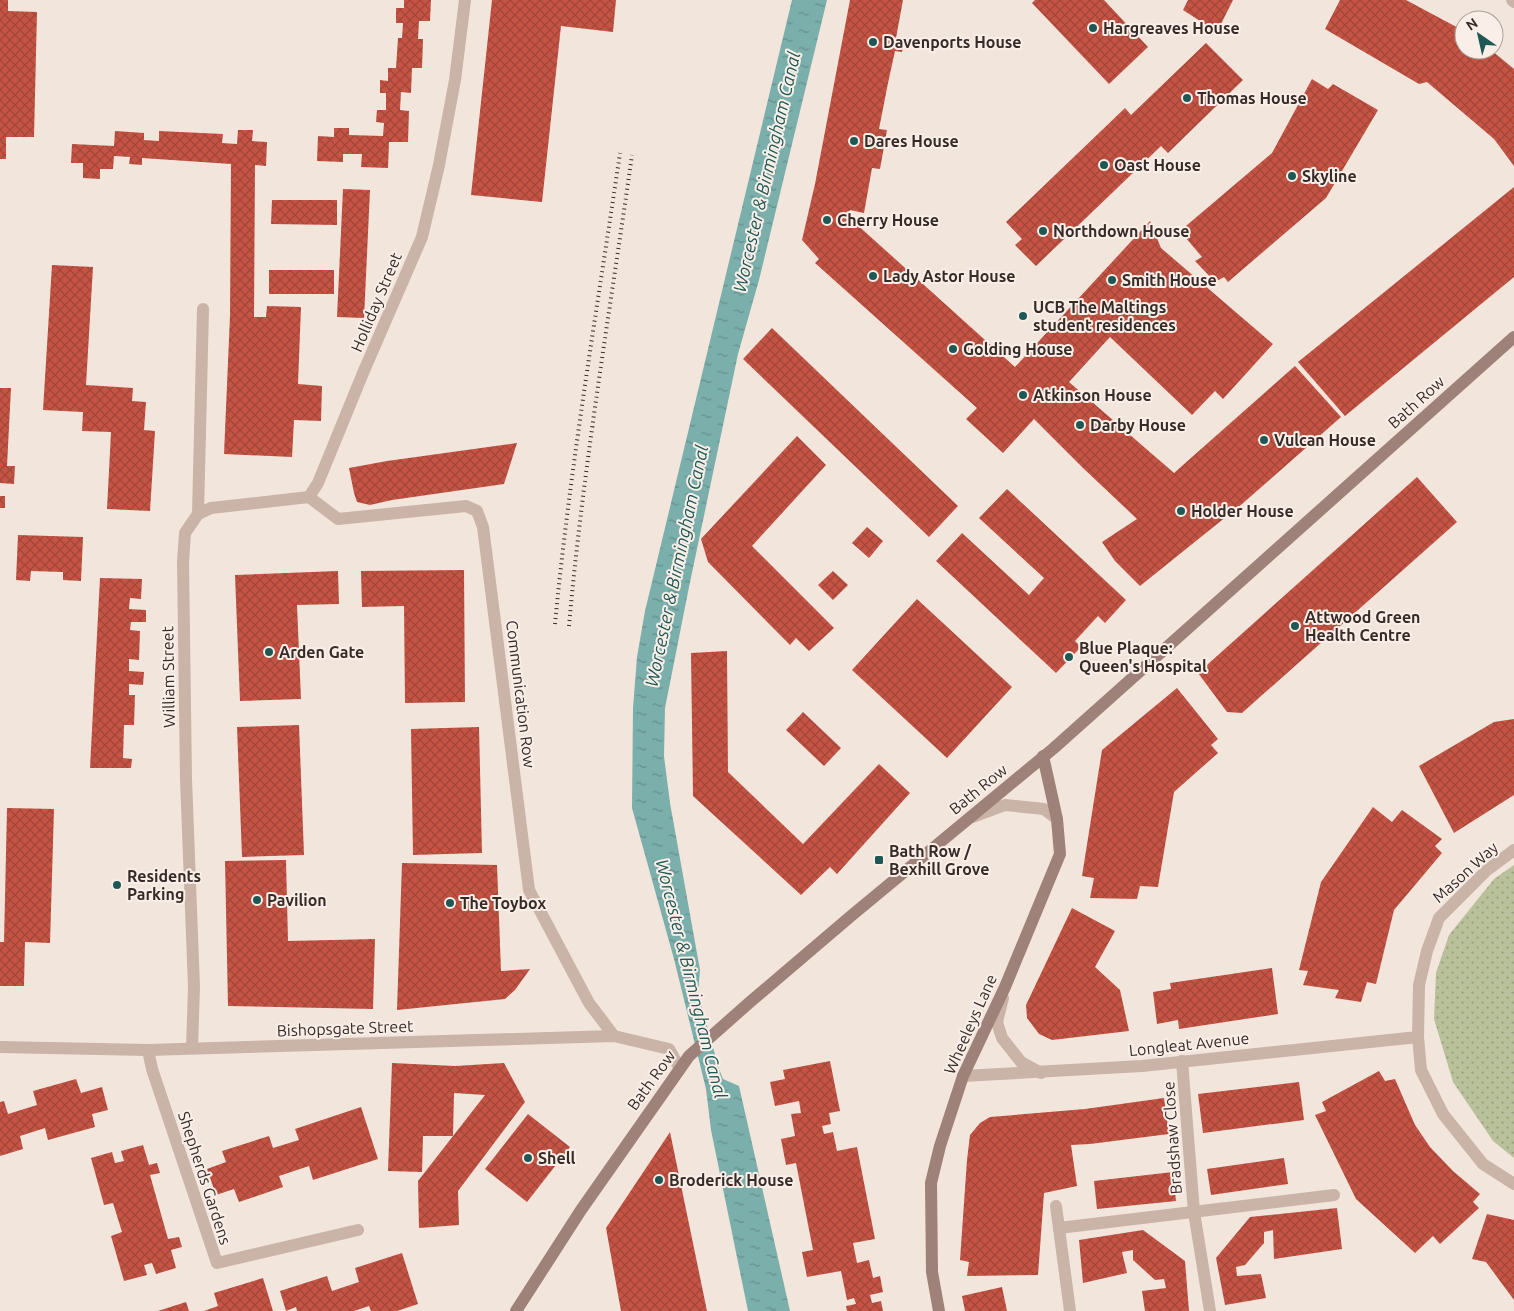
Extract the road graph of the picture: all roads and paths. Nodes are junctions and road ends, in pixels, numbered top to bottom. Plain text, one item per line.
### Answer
1 (465, 0) edge
2 (203, 309) dead end
3 (1514, 337) edge
4 (309, 497) junction
5 (198, 514) junction
6 (1043, 756) junction
7 (968, 818) junction
8 (1057, 819) junction
9 (1514, 850) edge
10 (1005, 987) junction
11 (614, 1036) junction
12 (1418, 1037) junction
13 (0, 1047) edge
14 (192, 1048) junction
15 (148, 1050) junction
16 (1182, 1061) junction
17 (680, 1067) junction
18 (1042, 1073) junction
19 (963, 1076) junction
20 (1514, 1184) edge
21 (1334, 1194) dead end
22 (1056, 1206) dead end
23 (1194, 1212) junction
24 (1059, 1228) junction
25 (358, 1230) dead end
26 (516, 1311) edge
27 (939, 1311) edge
28 (1070, 1311) edge
29 (1210, 1311) edge

1 - 4 street, Holliday Street
2 - 5 street
3 - 6 main road, Bath Row
4 - 5 street
4 - 11 street, Communication Row
5 - 14 street, William Street
6 - 7 main road, Bath Row
6 - 8 main road, Wheeleys Lane
7 - 8 street
7 - 17 main road, Bath Row
8 - 10 main road, Wheeleys Lane
9 - 12 street, Mason Way
10 - 18 street
10 - 19 main road, Wheeleys Lane
11 - 14 street, Bishopsgate Street
11 - 17 street, Bishopsgate Street
12 - 16 street, Longleat Avenue
12 - 20 street, Mason Way
13 - 15 street, Bishopsgate Street
14 - 15 street, Bishopsgate Street
15 - 25 street, Shepherds Gardens
16 - 18 street, Longleat Avenue
16 - 23 street, Bradshaw Close
17 - 26 main road, Bath Row
18 - 19 street, Longleat Avenue
19 - 27 main road, Wheeleys Lane
21 - 23 street, Bradshaw Close
22 - 24 street
23 - 24 street, Bradshaw Close
23 - 29 street, Bradshaw Close
24 - 28 street

